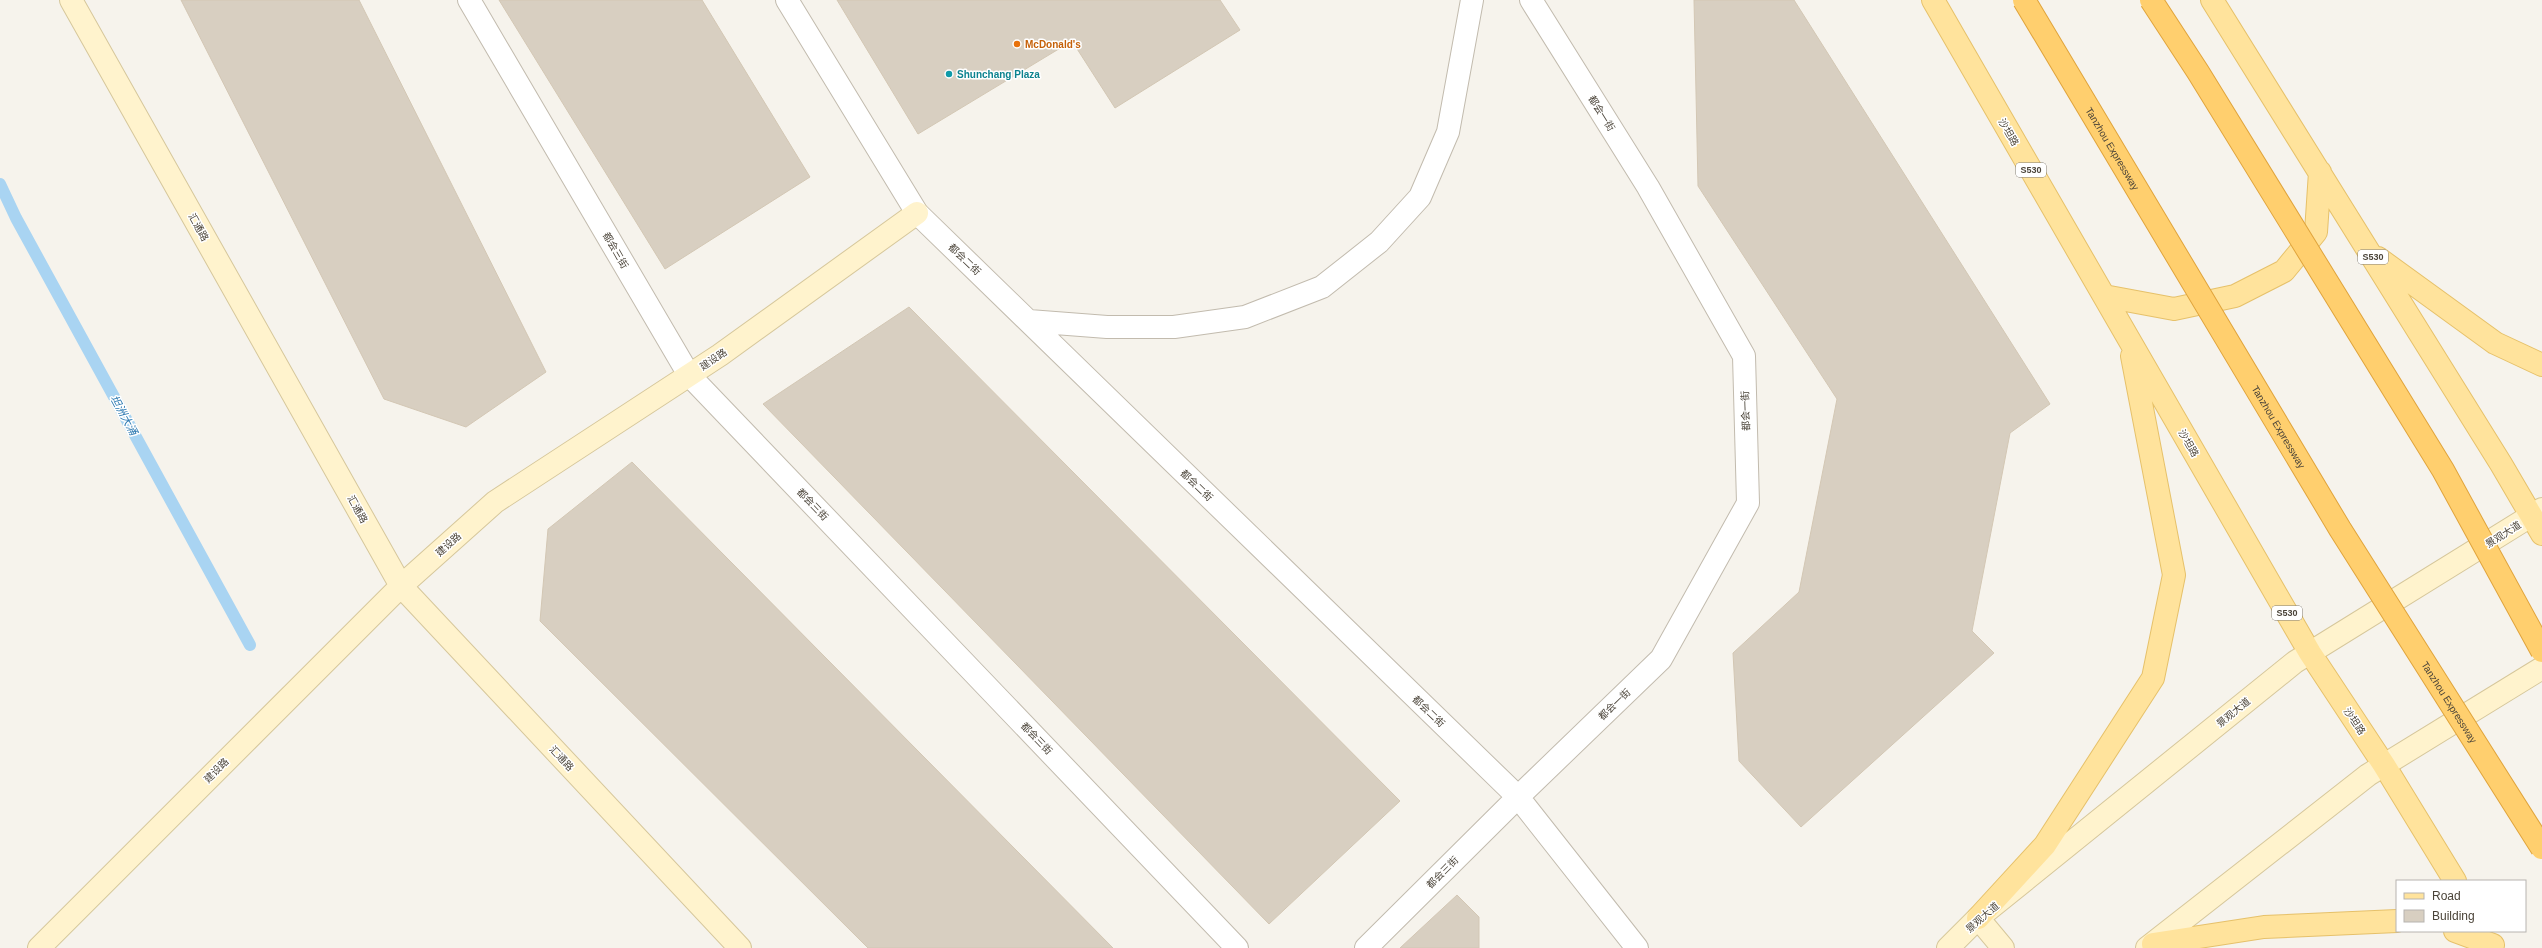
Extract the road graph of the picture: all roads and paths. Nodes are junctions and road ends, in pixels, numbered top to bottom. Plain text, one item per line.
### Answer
1 (71, 0) edge
2 (469, 0) edge
3 (786, 0) edge
4 (1472, 0) edge
5 (1531, 0) edge
6 (1933, 0) edge
7 (2024, 0) edge
8 (2151, 0) edge
9 (2212, 0) edge
10 (2320, 172) junction
11 (917, 213) junction
12 (2369, 251) junction
13 (2104, 296) junction
14 (1029, 321) junction
15 (2129, 339) junction
16 (2542, 365) edge
17 (689, 375) junction
18 (2539, 519) edge
19 (401, 586) junction
20 (2542, 650) edge
21 (2310, 653) junction
22 (2542, 668) edge
23 (2384, 765) junction
24 (1518, 797) junction
25 (2542, 848) edge
26 (2453, 880) edge
27 (1978, 918) junction
28 (2396, 921) edge
29 (2459, 932) edge
30 (2491, 941) edge
31 (2150, 946) edge
32 (39, 948) edge
33 (740, 948) edge
34 (1237, 948) edge
35 (1366, 948) edge
36 (1637, 948) edge
37 (1948, 948) edge
38 (2003, 948) edge

1 - 19 street, 汇通路
2 - 17 street, 都会三街
3 - 11 street, 都会二街
4 - 14 street
5 - 24 street, 都会一街
6 - 13 main road, 沙坦路 / S530
7 - 25 highway, Tanzhou Expressway, bridge
8 - 20 highway, bridge
9 - 10 main road, S530
10 - 12 main road, S530
10 - 13 main road
11 - 14 street, 都会二街
11 - 17 street, 建设路
12 - 16 main road
12 - 18 main road, S530
13 - 15 main road, 沙坦路 / S530
14 - 24 street, 都会二街
15 - 21 main road, 沙坦路 / S530
15 - 27 main road
17 - 19 street, 建设路
17 - 34 street, 都会三街
18 - 21 street, 景观大道
19 - 32 street, 建设路
19 - 33 street, 汇通路
21 - 23 main road, 沙坦路 / S530
21 - 27 street, 景观大道
22 - 23 street
23 - 26 main road, 沙坦路 / S530
23 - 31 street
24 - 35 street, 都会三街
24 - 36 street, 都会二街
27 - 37 street, 景观大道
27 - 38 street
28 - 31 main road
29 - 30 main road

